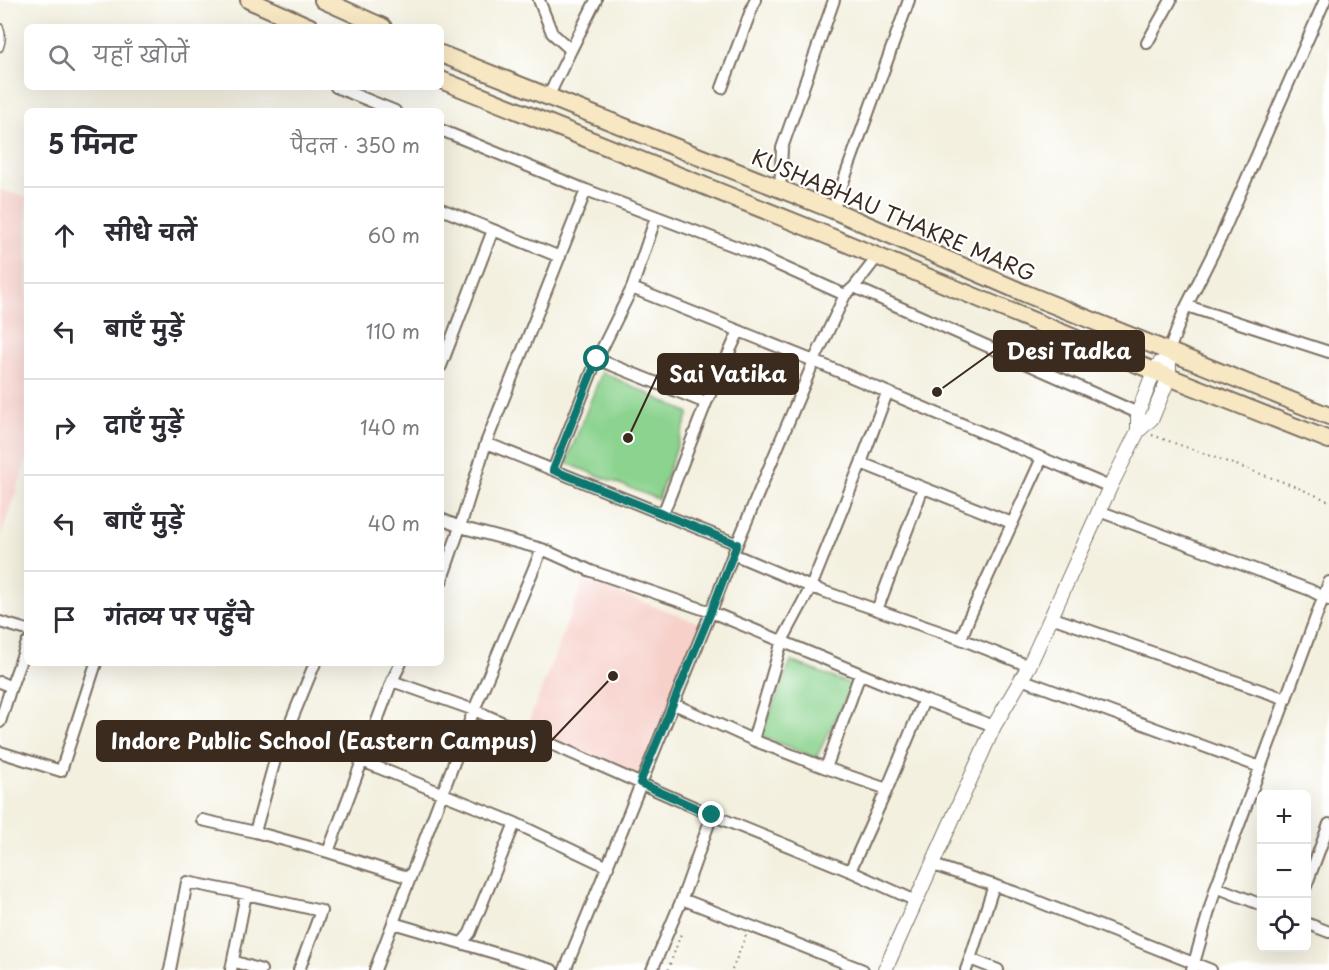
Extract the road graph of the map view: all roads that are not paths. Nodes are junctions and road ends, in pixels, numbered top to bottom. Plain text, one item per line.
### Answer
1 (249, 0) edge
2 (323, 0) edge
3 (540, 0) edge
4 (596, 0) edge
5 (754, 0) edge
6 (834, 0) edge
7 (909, 0) edge
8 (1171, 0) edge
9 (1325, 0) edge
10 (354, 7) edge
11 (303, 24) edge
12 (379, 24) edge
13 (0, 27) edge
14 (1147, 43) dead end
15 (0, 48) edge
16 (571, 50) junction
17 (444, 55) edge
18 (444, 81) edge
19 (722, 88) dead end
20 (343, 90) edge
21 (548, 97) junction
22 (388, 108) edge
23 (444, 131) edge
24 (780, 189) junction
25 (586, 190) junction
26 (444, 210) edge
27 (832, 210) junction
28 (656, 217) junction
29 (493, 230) junction
30 (560, 256) junction
31 (878, 256) junction
32 (854, 287) junction
33 (632, 288) junction
34 (845, 295) junction
35 (1187, 306) junction
36 (739, 331) junction
37 (1169, 351) junction
38 (1329, 352) edge
39 (444, 358) edge
40 (597, 359) junction
41 (814, 361) junction
42 (1161, 374) junction
43 (887, 393) junction
44 (706, 403) junction
45 (1138, 413) junction
46 (1329, 416) edge
47 (1138, 431) junction
48 (1329, 440) edge
49 (486, 443) junction
50 (1042, 458) junction
51 (861, 463) junction
52 (553, 470) junction
53 (1110, 487) junction
54 (923, 488) junction
55 (1099, 511) junction
56 (663, 514) junction
57 (444, 520) edge
58 (1012, 524) junction
59 (460, 527) junction
60 (542, 549) junction
61 (735, 549) junction
62 (444, 573) edge
63 (1329, 582) edge
64 (811, 587) junction
65 (1326, 599) edge
66 (877, 610) junction
67 (711, 612) junction
68 (1051, 617) junction
69 (0, 622) edge
70 (24, 629) edge
71 (961, 639) junction
72 (782, 641) junction
73 (24, 651) edge
74 (95, 666) edge
75 (314, 666) edge
76 (400, 666) edge
77 (1029, 666) junction
78 (860, 674) junction
79 (1021, 679) junction
80 (392, 681) junction
81 (0, 682) edge
82 (11, 687) junction
83 (1286, 699) junction
84 (924, 700) junction
85 (674, 704) junction
86 (474, 710) junction
87 (0, 722) edge
88 (994, 726) junction
89 (753, 740) junction
90 (0, 752) edge
91 (362, 761) junction
92 (1260, 767) junction
93 (826, 768) junction
94 (640, 783) junction
95 (887, 789) junction
96 (441, 793) junction
97 (712, 815) junction
98 (202, 820) dead end
99 (515, 823) junction
100 (1329, 824) edge
101 (255, 832) junction
102 (328, 852) junction
103 (933, 865) junction
104 (608, 867) junction
105 (850, 871) junction
106 (1311, 873) edge
107 (410, 878) junction
108 (994, 885) junction
109 (1216, 887) junction
110 (246, 894) junction
111 (682, 899) junction
112 (916, 901) junction
113 (1257, 903) edge
114 (393, 923) junction
115 (1311, 925) edge
116 (1329, 932) edge
117 (462, 943) junction
118 (970, 959) junction
119 (232, 966) edge
120 (1193, 967) edge
121 (170, 970) edge
122 (261, 970) edge
123 (299, 970) edge
124 (375, 970) edge
125 (552, 970) edge
126 (565, 970) edge
127 (652, 970) edge
128 (862, 970) edge
129 (885, 970) edge
130 (966, 970) edge
131 (998, 970) edge
132 (1211, 970) edge

1 - 11 main road
2 - 10 main road
3 - 16 street
4 - 16 street
5 - 19 street
6 - 24 street
7 - 27 street
8 - 14 street
9 - 35 street
10 - 12 main road
13 - 15 lane
16 - 21 street
17 - 21 main road, KUSHABHAU THAKRE MARG
18 - 31 main road, KUSHABHAU THAKRE MARG
20 - 22 street
21 - 24 main road, KUSHABHAU THAKRE MARG
23 - 25 street
24 - 27 main road, KUSHABHAU THAKRE MARG
25 - 28 street
25 - 30 street
26 - 29 street
27 - 37 main road, KUSHABHAU THAKRE MARG
28 - 33 street
28 - 34 street
29 - 30 street
29 - 39 street
30 - 49 street
31 - 32 street
31 - 42 main road, KUSHABHAU THAKRE MARG
32 - 34 street
32 - 45 street
33 - 36 street
33 - 40 street
34 - 41 street
35 - 37 street
35 - 38 street
36 - 41 street
36 - 44 street
37 - 42 street
37 - 46 main road, KUSHABHAU THAKRE MARG
40 - 44 street
40 - 52 street
41 - 43 street
41 - 61 street
42 - 45 street
42 - 47 street
42 - 48 main road, KUSHABHAU THAKRE MARG
43 - 50 street
43 - 51 street
44 - 56 street
45 - 47 street
47 - 53 street
49 - 52 street
49 - 59 street
50 - 53 street
50 - 58 street
51 - 54 street
51 - 64 street
52 - 56 street
53 - 55 street
54 - 58 street
54 - 66 street
55 - 65 street
55 - 68 street
56 - 61 street
57 - 59 street
58 - 71 street
59 - 60 street
59 - 62 street
60 - 67 street
60 - 86 street
61 - 64 street
61 - 67 street
63 - 65 street
64 - 66 street
64 - 72 street
65 - 83 street
66 - 71 street
67 - 72 street
67 - 85 street
68 - 77 street
68 - 83 street
69 - 70 street
71 - 77 street
72 - 78 street
72 - 89 street
73 - 82 street
74 - 90 street
75 - 101 street
76 - 80 street
77 - 79 street
78 - 84 street
78 - 93 street
79 - 88 street
79 - 92 street
80 - 86 street
80 - 91 street
81 - 82 street
82 - 87 street
83 - 92 street
84 - 88 street
84 - 95 street
85 - 89 street
85 - 94 street
86 - 94 street
86 - 96 street
88 - 103 street
89 - 93 street
91 - 96 street
91 - 102 street
92 - 109 street
93 - 95 street
94 - 97 street
94 - 104 street
95 - 105 street
96 - 99 street
96 - 107 street
97 - 105 street
97 - 111 street
98 - 101 street
99 - 104 street
99 - 117 street
100 - 106 street
101 - 102 street
102 - 107 street
103 - 108 street
103 - 112 street
104 - 126 street
105 - 112 street
107 - 114 street
108 - 118 street
108 - 120 street
109 - 113 street
109 - 120 street
110 - 119 street
110 - 121 street
110 - 123 street
111 - 127 street
111 - 128 street
112 - 129 street
114 - 117 street
114 - 124 street
115 - 116 street
117 - 125 street
118 - 130 street
118 - 131 street
119 - 122 street
120 - 132 street

